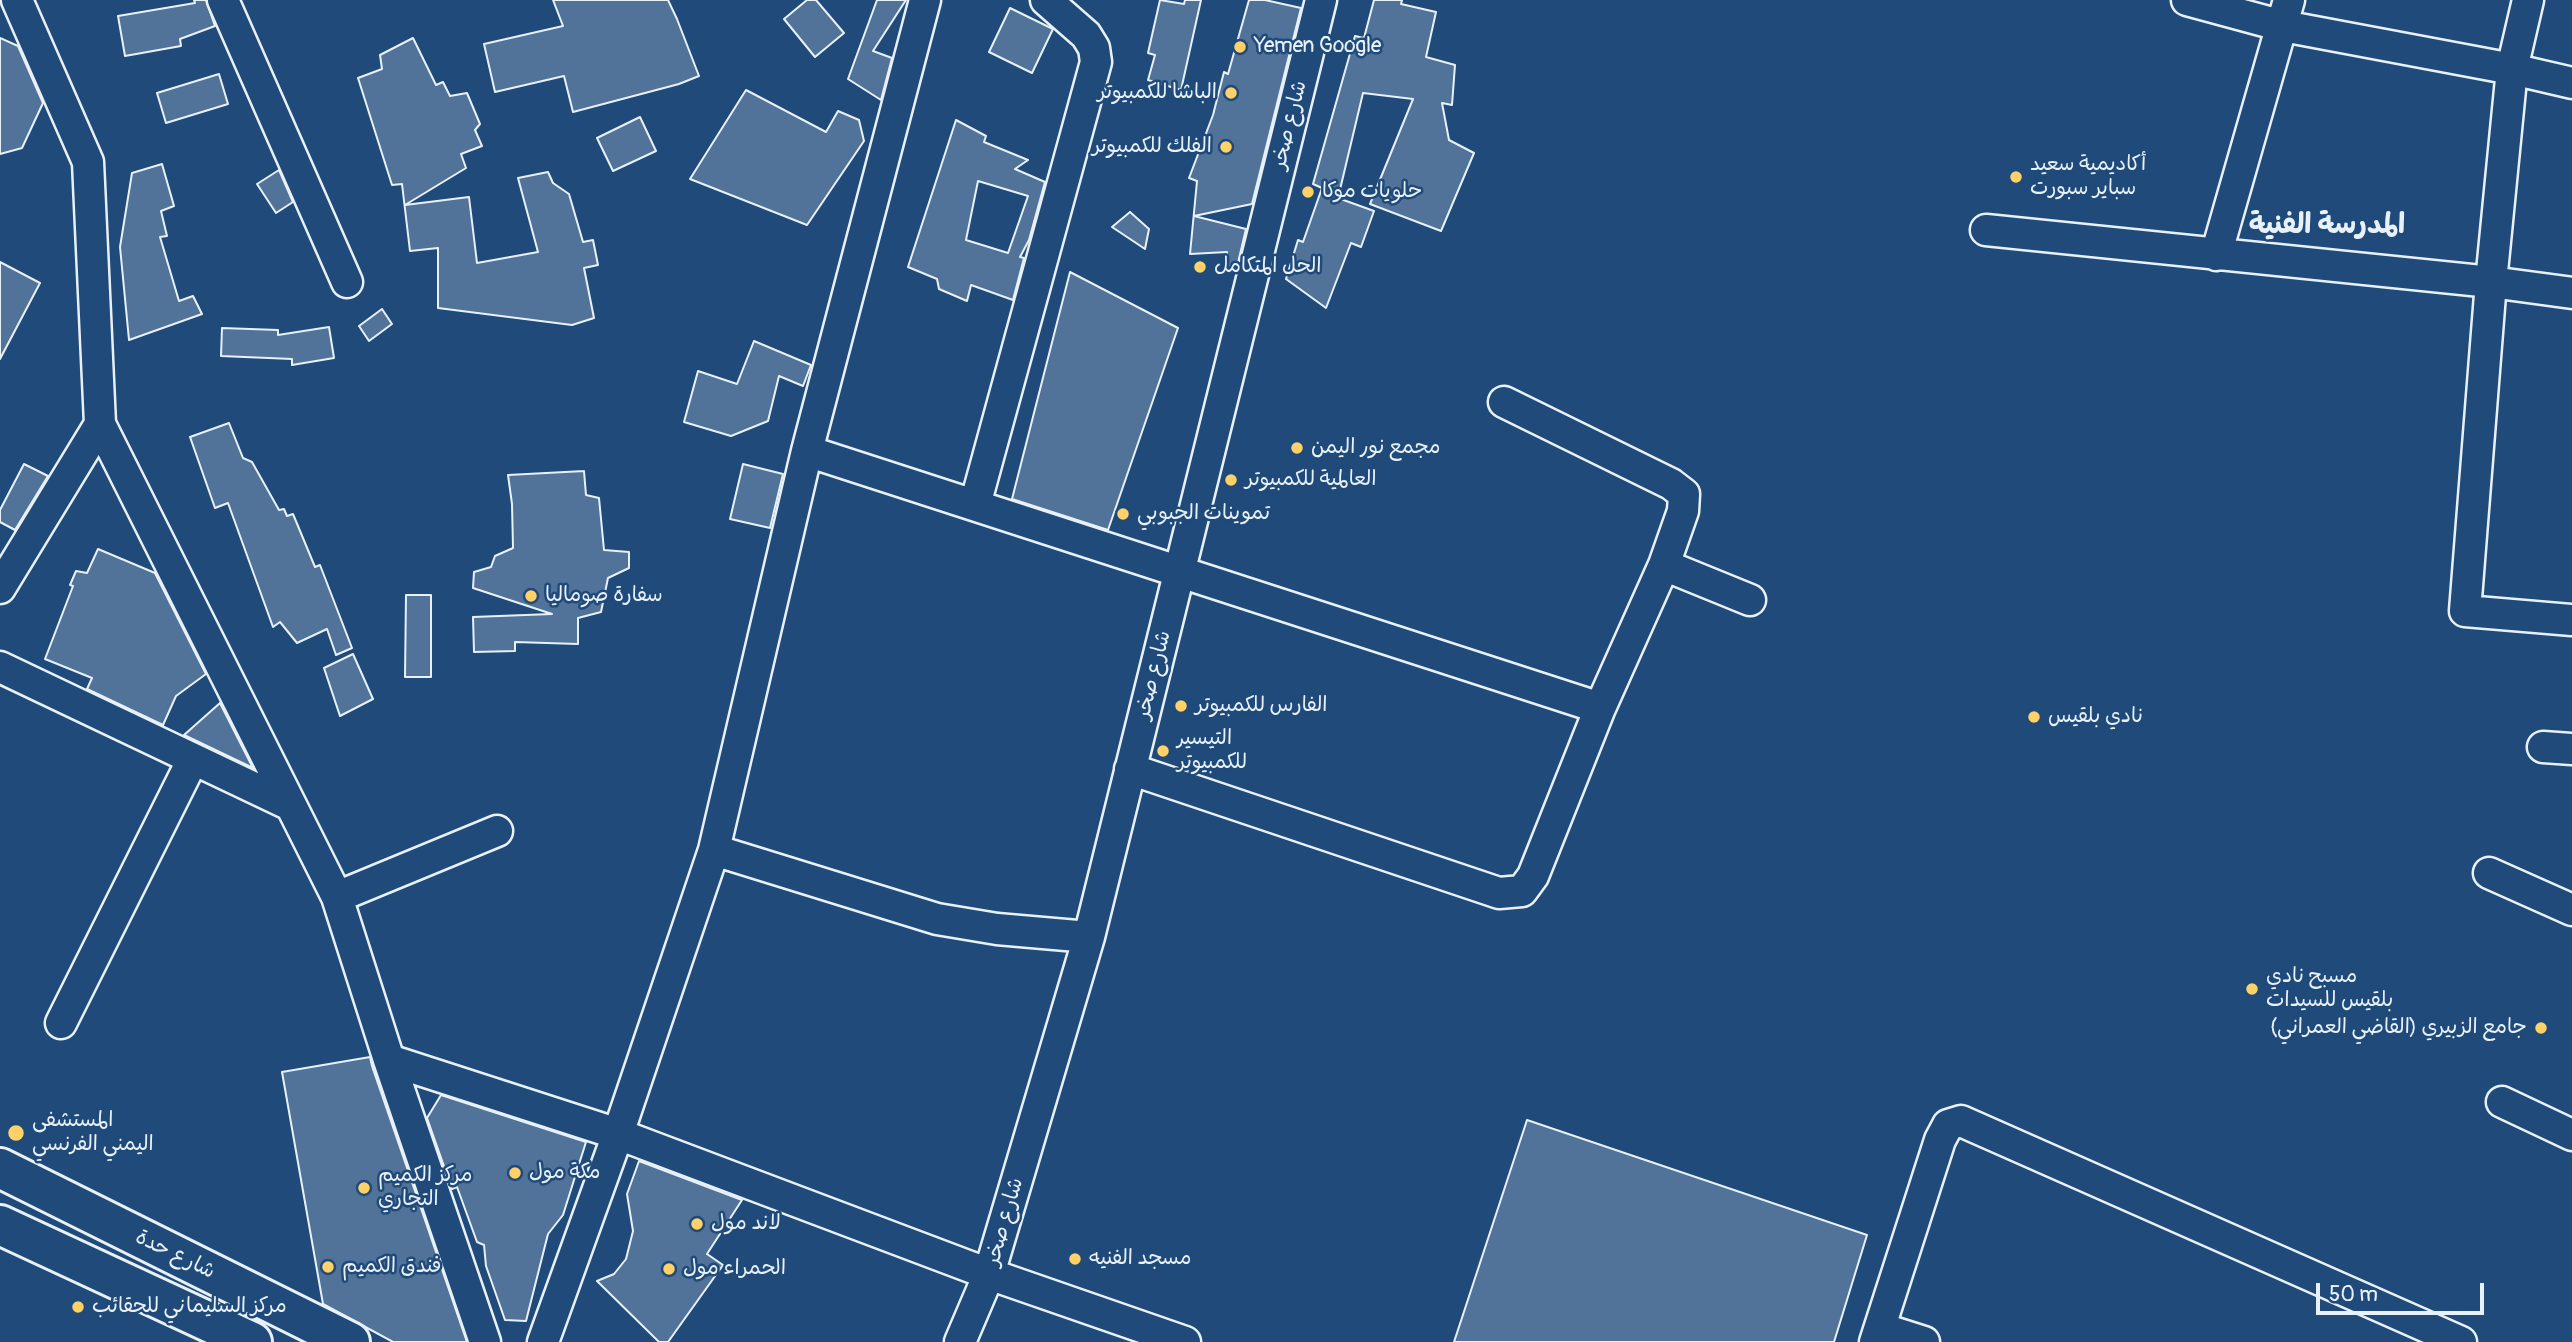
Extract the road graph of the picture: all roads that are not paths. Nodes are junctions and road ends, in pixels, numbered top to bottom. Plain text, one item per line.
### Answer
1 (17, 0) edge
2 (223, 0) edge
3 (925, 0) edge
4 (1046, 0) edge
5 (1321, 0) edge
6 (2188, 0) edge
7 (2528, 0) edge
8 (2286, 13) edge
9 (2512, 69) junction
10 (2572, 83) edge
11 (1986, 230) dead end
12 (2216, 255) junction
13 (347, 282) dead end
14 (2491, 282) junction
15 (2572, 293) edge
16 (1504, 402) dead end
17 (100, 424) junction
18 (807, 451) junction
19 (975, 505) junction
20 (1664, 565) junction
21 (1180, 571) junction
22 (0, 588) edge
23 (1750, 600) dead end
24 (2572, 620) edge
25 (0, 667) edge
26 (1600, 708) junction
27 (2543, 747) dead end
28 (2572, 749) edge
29 (193, 759) junction
30 (1130, 769) junction
31 (288, 804) junction
32 (497, 831) dead end
33 (714, 850) junction
34 (2489, 873) dead end
35 (337, 897) junction
36 (2572, 910) edge
37 (1088, 937) junction
38 (61, 1023) dead end
39 (389, 1060) junction
40 (2502, 1102) dead end
41 (618, 1134) junction
42 (2572, 1135) edge
43 (0, 1168) edge
44 (0, 1225) edge
45 (989, 1274) junction
46 (1877, 1335) edge
47 (252, 1342) edge
48 (350, 1342) edge
49 (485, 1342) edge
50 (543, 1342) edge
51 (960, 1342) edge
52 (1185, 1342) edge
53 (1924, 1342) edge
54 (2461, 1342) edge

1 - 17 street
2 - 13 street
3 - 18 street
4 - 19 street
5 - 21 street, شارع صخر
6 - 8 street
7 - 9 street
8 - 9 street
8 - 12 street
9 - 10 street
9 - 14 street
11 - 12 street
12 - 14 street
14 - 15 street
14 - 24 street
16 - 20 street
17 - 22 street
17 - 31 street
18 - 19 street
18 - 33 street
19 - 21 street
20 - 23 street
20 - 26 street
21 - 26 street
21 - 30 street, شارع صخر
25 - 29 street
26 - 30 street
27 - 28 street
29 - 31 street
29 - 38 street
30 - 37 street, شارع صخر
31 - 35 street
32 - 35 street
33 - 37 street
33 - 41 street
34 - 36 street
35 - 39 street
37 - 45 street, شارع صخر
39 - 41 street
39 - 49 street
40 - 42 street
41 - 45 street
41 - 50 street
43 - 48 main road, شارع حدة
44 - 47 main road
45 - 51 street, شارع صخر
45 - 52 street
46 - 53 street
46 - 54 street

